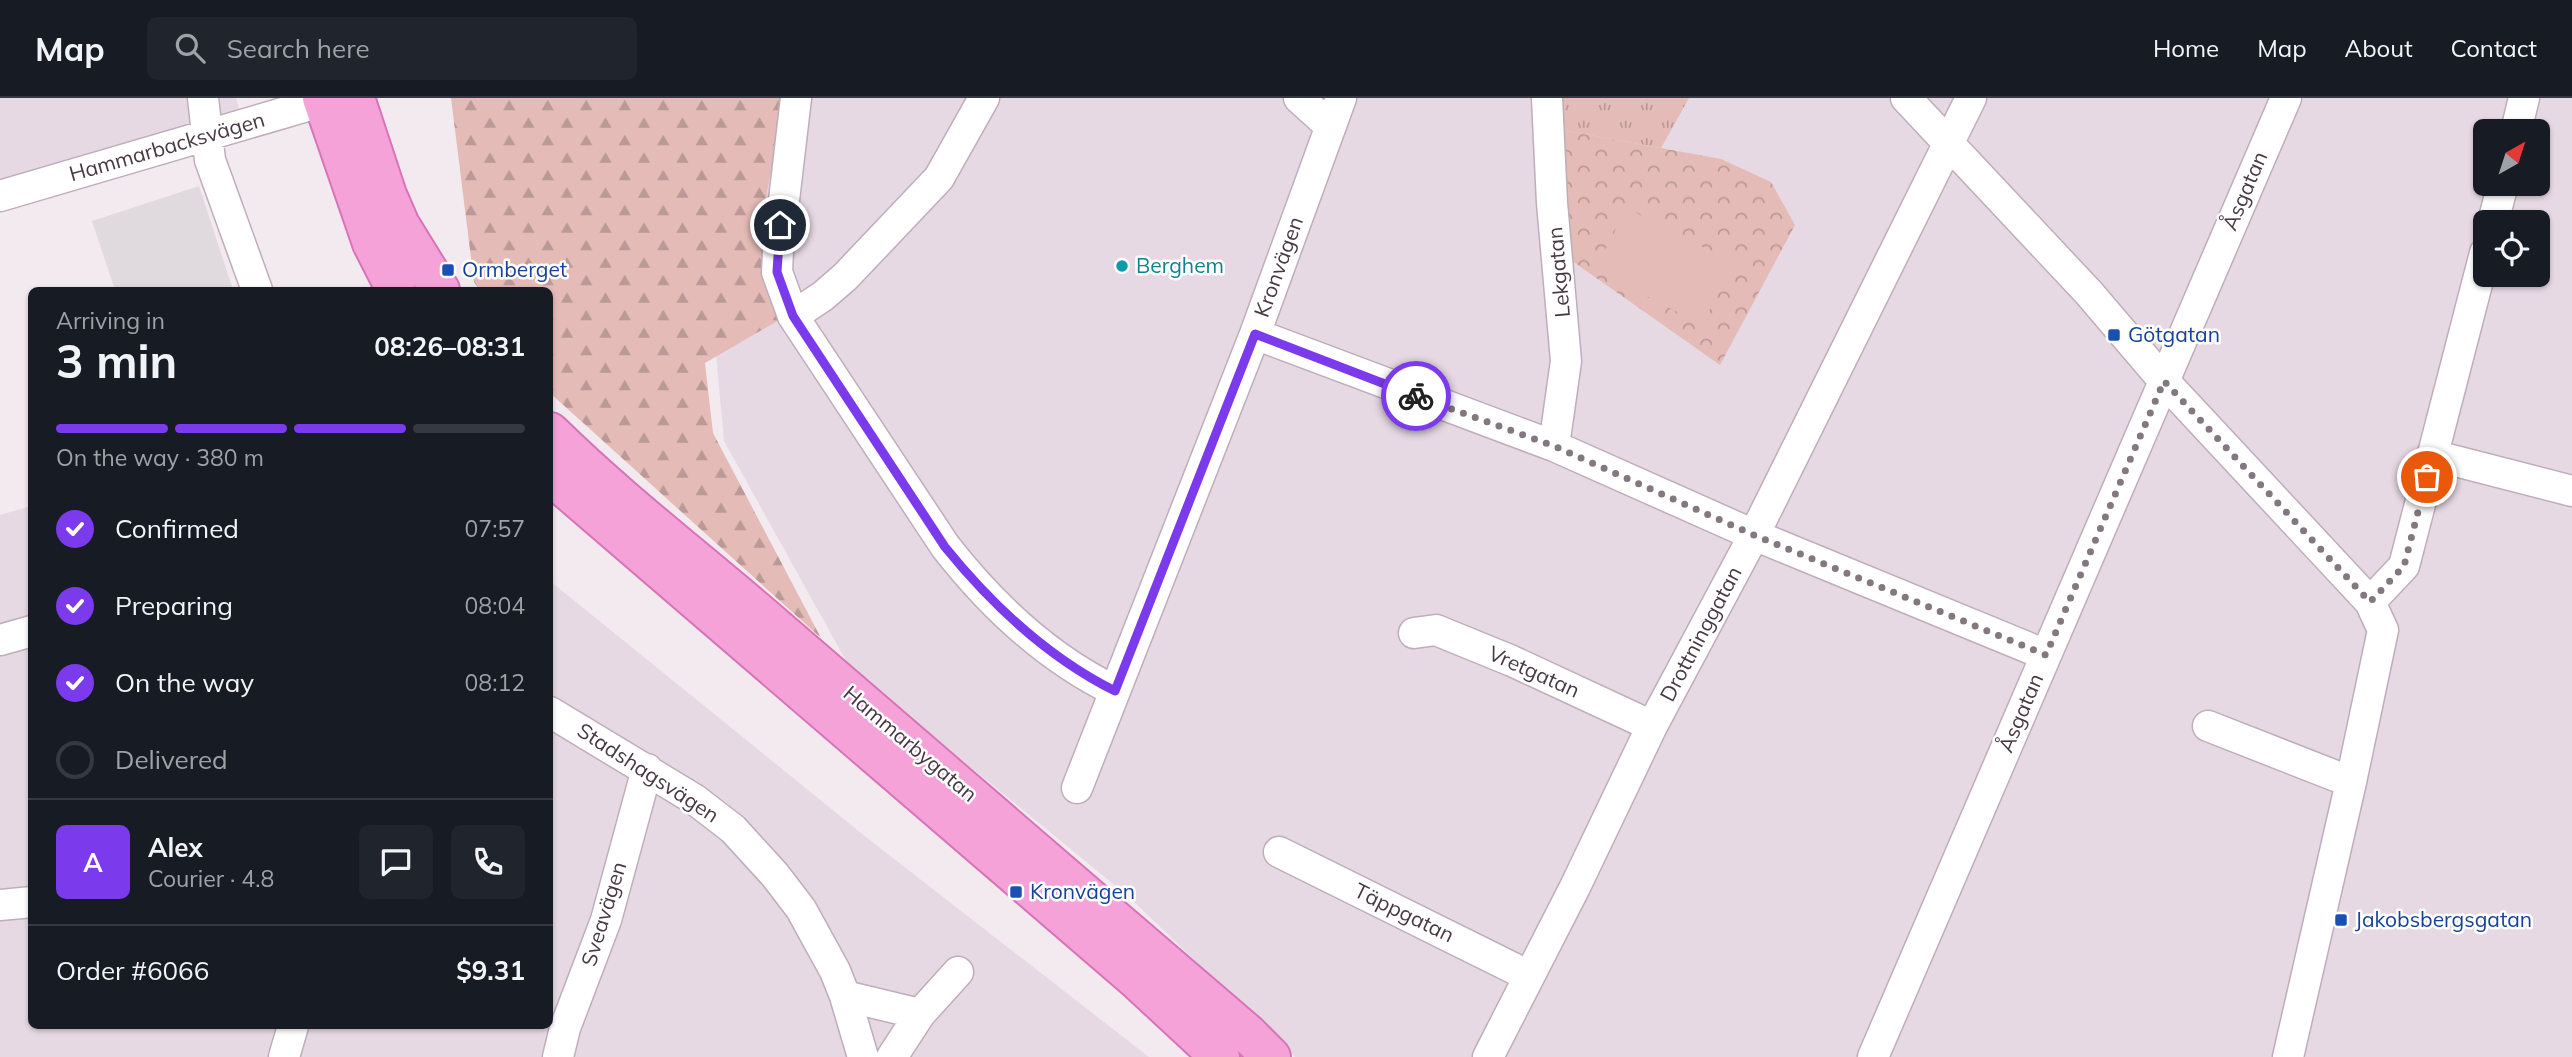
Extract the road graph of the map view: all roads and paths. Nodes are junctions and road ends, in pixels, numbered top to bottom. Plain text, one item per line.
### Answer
1 (203, 98) edge
2 (796, 98) edge
3 (984, 98) edge
4 (1298, 98) edge
5 (1341, 98) edge
6 (1547, 98) edge
7 (1906, 98) edge
8 (1971, 98) edge
9 (2286, 98) edge
10 (2524, 98) edge
11 (334, 99) edge
12 (2519, 119) edge
13 (1330, 125) junction
14 (208, 136) junction
15 (1948, 144) junction
16 (0, 196) edge
17 (256, 287) edge
18 (394, 287) edge
19 (438, 287) edge
20 (2476, 287) edge
21 (793, 316) junction
22 (1255, 334) junction
23 (2164, 381) junction
24 (553, 435) edge
25 (1554, 446) junction
26 (2432, 455) junction
27 (553, 478) edge
28 (2572, 491) edge
29 (1754, 535) junction
30 (2370, 602) junction
31 (28, 632) edge
32 (1414, 633) dead end
33 (0, 640) edge
34 (2046, 655) junction
35 (1115, 691) junction
36 (553, 714) edge
37 (1652, 726) junction
38 (2208, 726) dead end
39 (647, 769) junction
40 (2351, 782) junction
41 (1077, 788) dead end
42 (1279, 852) dead end
43 (28, 902) edge
44 (0, 905) edge
45 (958, 972) dead end
46 (1529, 975) junction
47 (845, 996) junction
48 (920, 1014) junction
49 (292, 1029) edge
50 (284, 1057) edge
51 (558, 1057) edge
52 (863, 1057) edge
53 (892, 1057) edge
54 (1220, 1057) edge
55 (1270, 1057) edge
56 (1488, 1057) edge
57 (1873, 1057) edge
58 (2288, 1057) edge

1 - 14 street
2 - 21 street
3 - 21 street
4 - 13 street
5 - 13 street, Kronvägen
6 - 25 street, Lekgatan
7 - 15 street
8 - 15 street, Drottninggatan
9 - 23 street, Åsgatan
10 - 12 street
11 - 14 street, Hammarbacksvägen
11 - 18 main road
11 - 19 main road
13 - 22 street, Kronvägen
14 - 16 street, Hammarbacksvägen
14 - 17 street
15 - 23 street
15 - 29 street, Drottninggatan
20 - 26 street
21 - 35 street
22 - 25 street
22 - 35 street, Kronvägen
23 - 30 street
23 - 34 street, Åsgatan
24 - 55 main road, Hammarbygatan
25 - 29 street
26 - 28 street
26 - 30 street
27 - 54 main road, Hammarbygatan
29 - 34 street
29 - 37 street, Drottninggatan
30 - 40 street
31 - 33 street
32 - 37 street, Vretgatan
34 - 57 street, Åsgatan
35 - 41 street, Kronvägen
36 - 39 street, Stadshagsvägen
37 - 46 street, Drottninggatan
38 - 40 street
39 - 47 street, Stadshagsvägen
39 - 51 street, Sveavägen
40 - 58 street
42 - 46 street, Täppgatan
43 - 44 street
45 - 48 street
46 - 56 street, Drottninggatan
47 - 48 street
47 - 52 street, Stadshagsvägen
48 - 53 street
49 - 50 street

